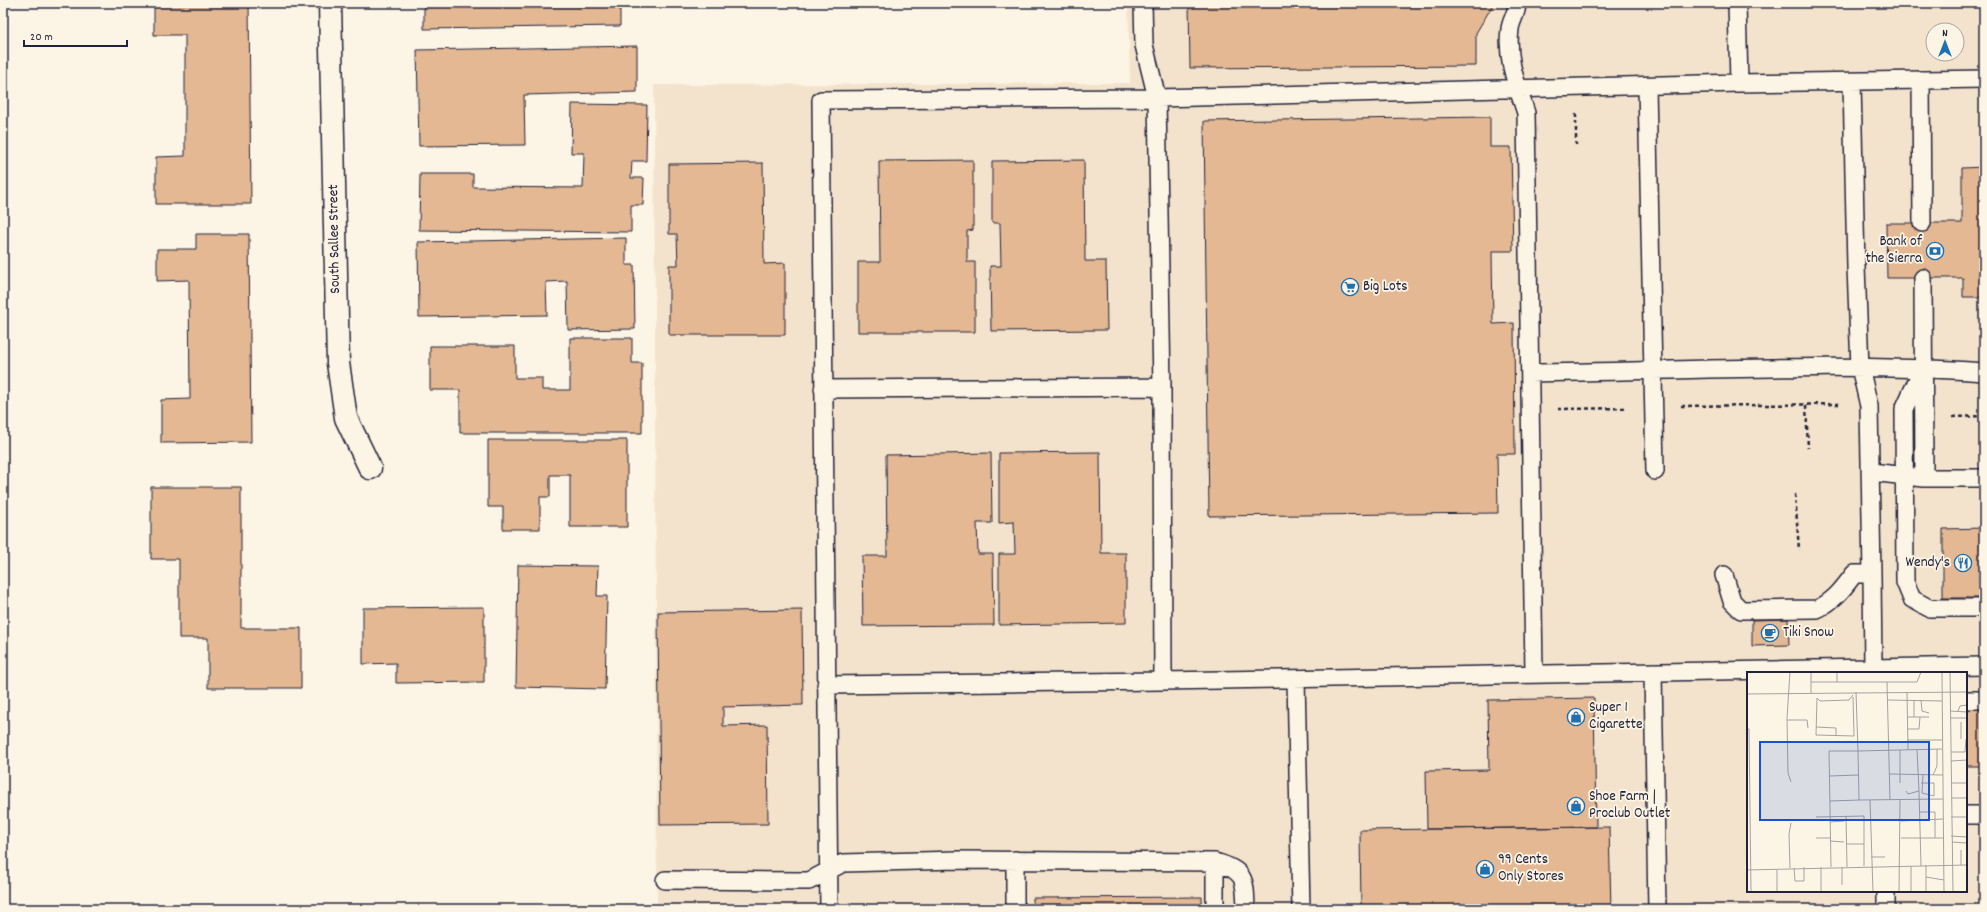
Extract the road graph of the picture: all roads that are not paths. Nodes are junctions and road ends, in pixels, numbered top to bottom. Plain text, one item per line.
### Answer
1 (330, 3) edge
2 (1143, 3) edge
3 (1517, 3) edge
4 (1737, 3) edge
5 (1984, 79) edge
6 (1921, 80) junction
7 (1852, 82) junction
8 (1739, 83) junction
9 (1647, 86) junction
10 (1518, 90) junction
11 (1157, 98) junction
12 (1922, 223) dead end
13 (1923, 278) dead end
14 (1860, 367) junction
15 (1924, 368) junction
16 (1651, 371) junction
17 (1530, 372) junction
18 (1984, 372) edge
19 (1162, 387) junction
20 (823, 389) junction
21 (370, 468) dead end
22 (1654, 471) dead end
23 (1872, 472) junction
24 (1904, 475) junction
25 (1924, 478) junction
26 (1984, 478) edge
27 (1724, 574) dead end
28 (1872, 574) junction
29 (1984, 608) edge
30 (1984, 666) edge
31 (1874, 670) edge
32 (1942, 670) edge
33 (1653, 672) junction
34 (1534, 674) junction
35 (1296, 679) junction
36 (1164, 681) junction
37 (826, 685) junction
38 (1967, 815) edge
39 (1984, 815) edge
40 (1015, 860) junction
41 (1215, 862) junction
42 (828, 872) junction
43 (665, 880) dead end
44 (1886, 892) edge
45 (829, 909) edge
46 (1015, 909) edge
47 (1215, 909) edge
48 (1246, 909) edge
49 (1302, 909) edge
50 (1657, 909) edge
51 (1886, 909) edge

1 - 21 street, South Sallee Street
2 - 11 lane
3 - 10 lane
4 - 8 lane
5 - 6 lane
6 - 7 lane
6 - 12 lane
7 - 8 lane
7 - 14 lane
8 - 9 lane
9 - 10 lane
9 - 16 lane
10 - 11 lane
10 - 17 lane
11 - 19 lane
11 - 20 lane
13 - 15 lane
14 - 15 lane
14 - 16 lane
14 - 23 lane
15 - 18 lane
15 - 24 lane
15 - 25 lane
16 - 17 lane
16 - 22 lane
17 - 34 lane
19 - 20 lane
19 - 36 lane
20 - 37 lane
23 - 24 lane
23 - 28 lane
24 - 25 lane
24 - 29 lane
25 - 26 lane
27 - 28 lane
28 - 31 lane
30 - 32 lane
31 - 32 lane
31 - 33 lane
33 - 34 lane
33 - 50 lane
34 - 35 lane
35 - 36 lane
35 - 49 lane
36 - 37 lane
37 - 42 lane
38 - 39 lane
40 - 41 lane
40 - 42 lane
40 - 46 lane
41 - 47 lane
41 - 48 lane
42 - 43 lane
42 - 45 lane
44 - 51 lane

